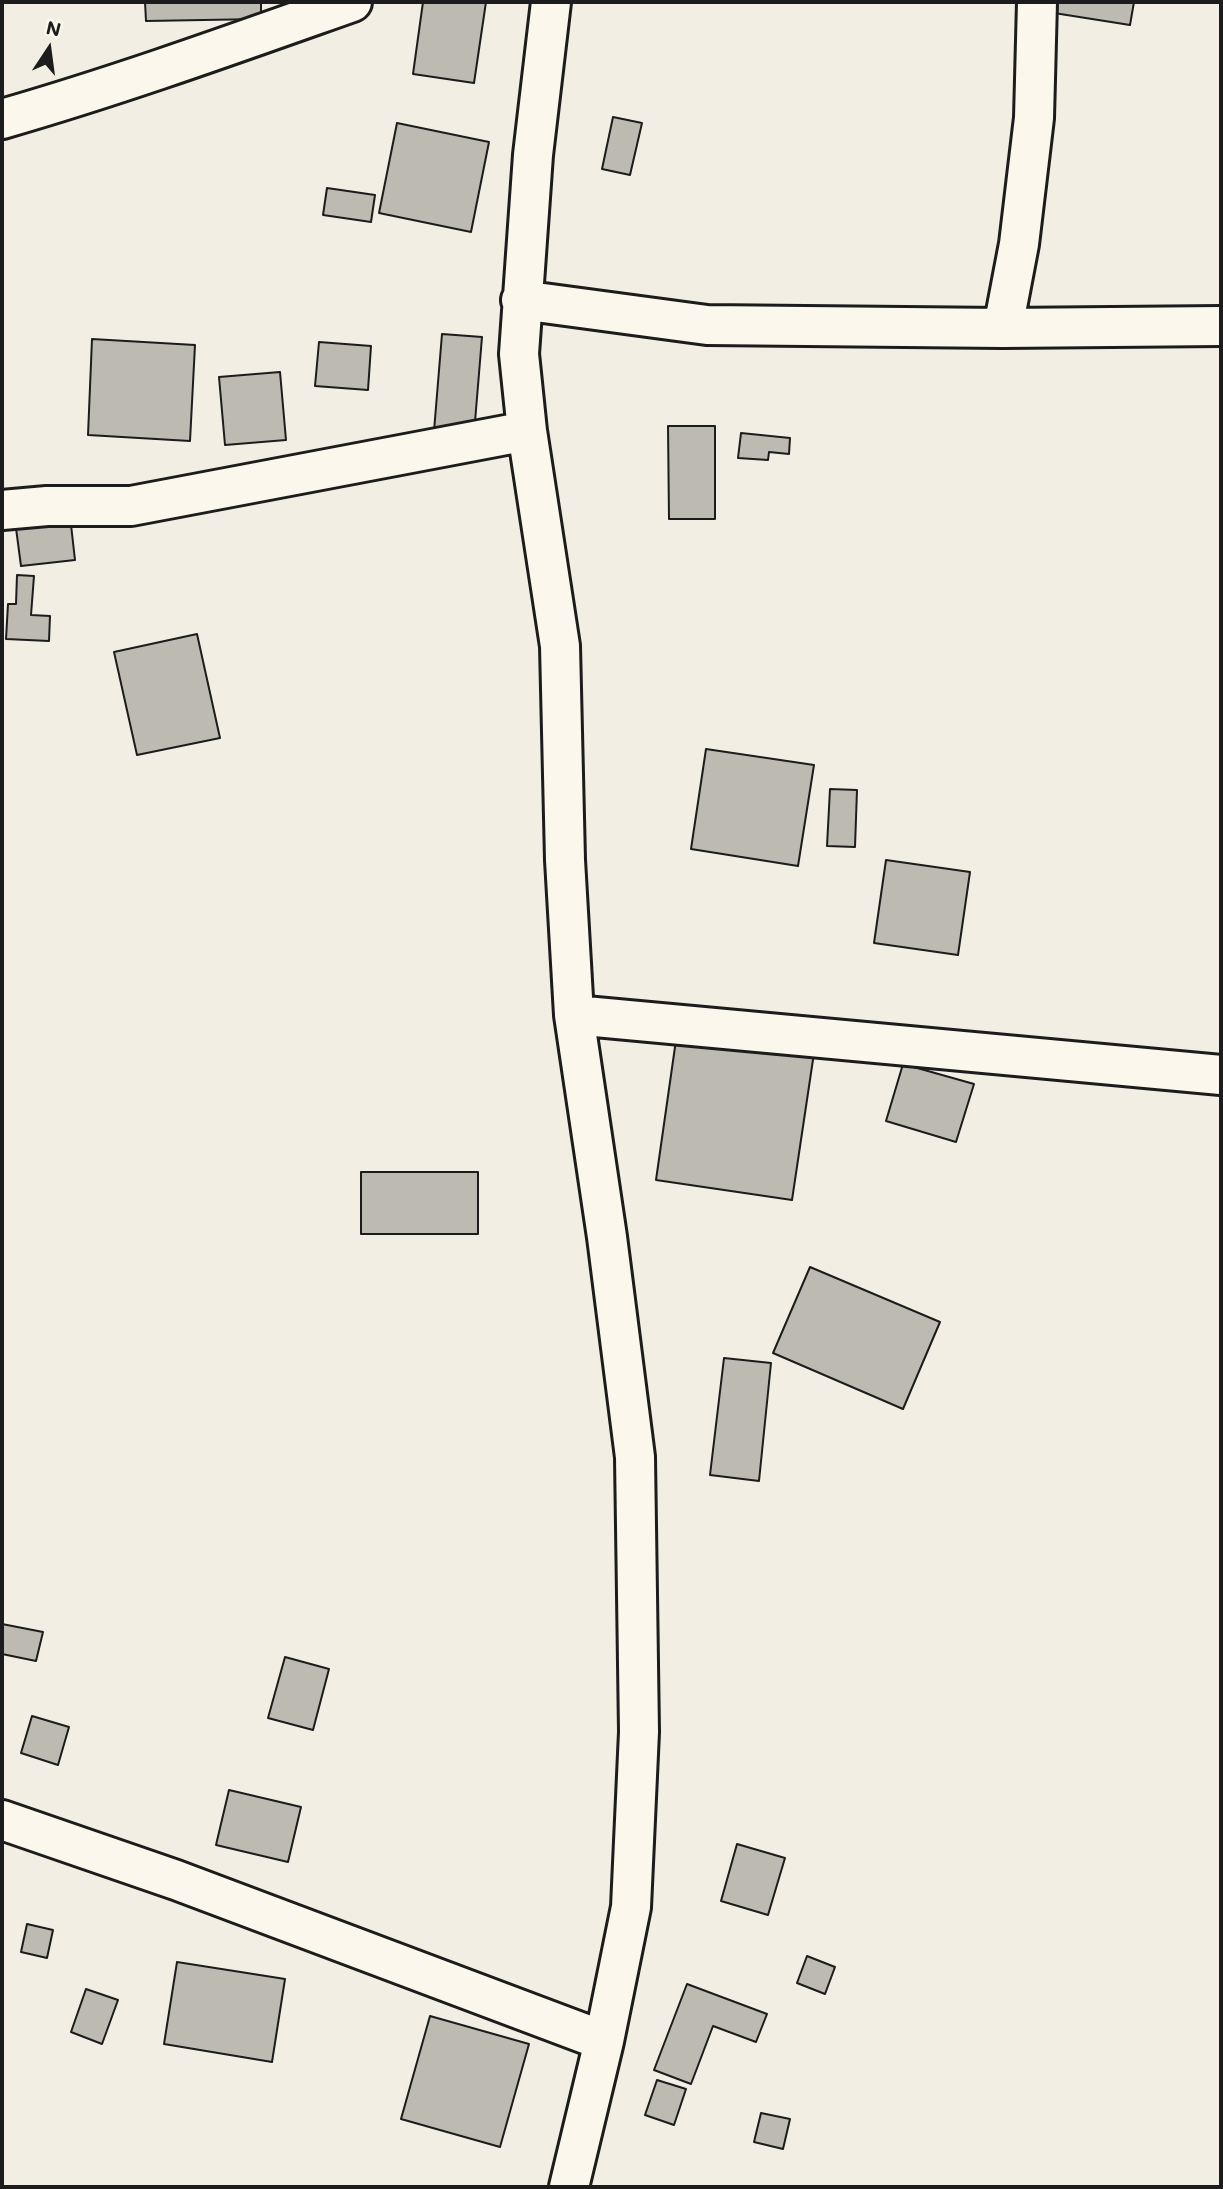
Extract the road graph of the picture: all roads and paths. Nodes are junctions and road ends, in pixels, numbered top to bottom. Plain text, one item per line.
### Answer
1 (352, 2) edge
2 (551, 2) edge
3 (1037, 2) edge
4 (2, 119) edge
5 (521, 300) junction
6 (1221, 326) edge
7 (1003, 328) junction
8 (527, 431) junction
9 (2, 510) edge
10 (574, 1015) junction
11 (1221, 1075) edge
12 (2, 1820) edge
13 (604, 2041) junction
14 (569, 2187) edge

1 - 4 street
2 - 5 street
3 - 7 street
5 - 7 street
5 - 8 street
6 - 7 street
8 - 9 street
8 - 10 street
10 - 11 street
10 - 13 street
12 - 13 street
13 - 14 street

